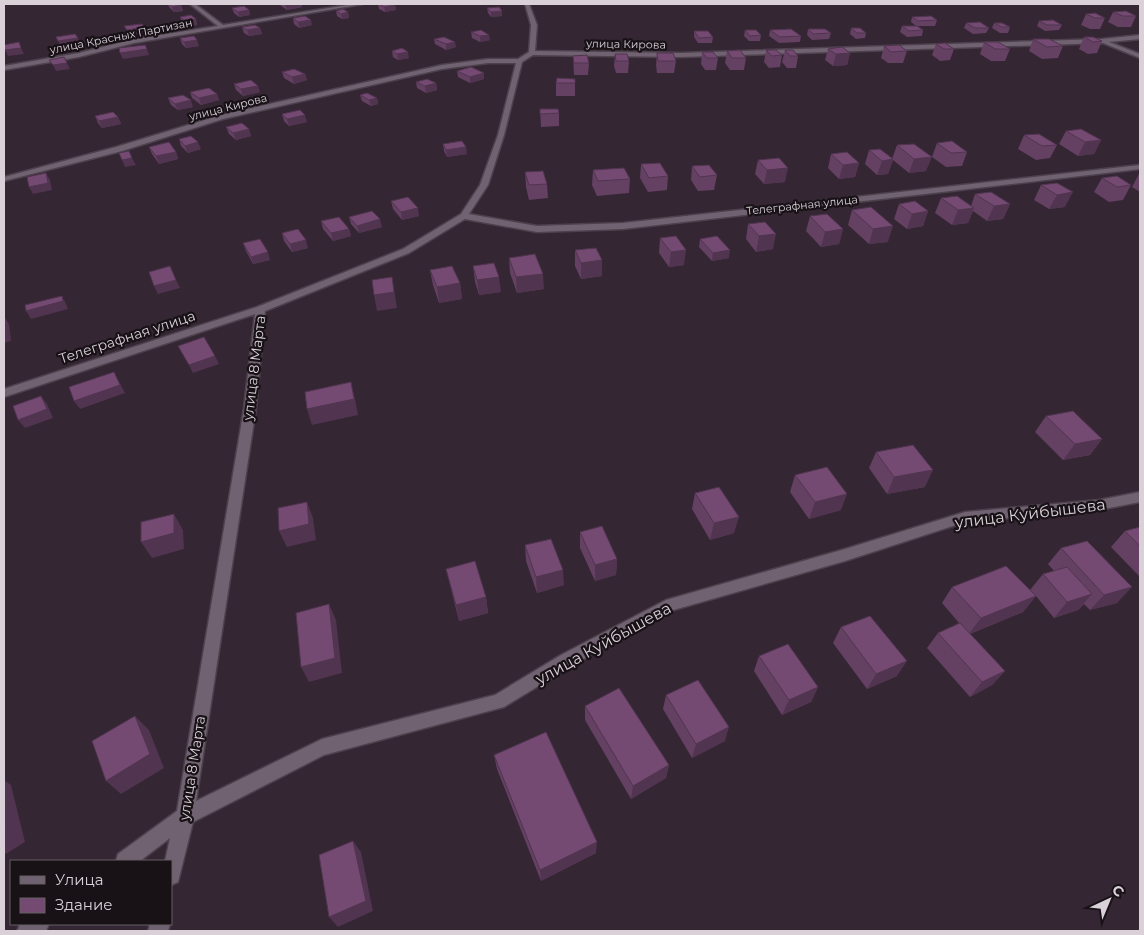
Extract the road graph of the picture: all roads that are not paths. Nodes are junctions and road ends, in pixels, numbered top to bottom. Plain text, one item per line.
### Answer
1 (192, 4) edge
2 (361, 4) edge
3 (527, 4) edge
4 (223, 26) junction
5 (1140, 37) edge
6 (1102, 41) junction
7 (532, 53) junction
8 (1140, 56) edge
9 (519, 61) junction
10 (4, 68) edge
11 (1140, 167) edge
12 (4, 179) edge
13 (464, 216) junction
14 (260, 309) junction
15 (4, 394) edge
16 (1140, 497) edge
17 (185, 816) junction
18 (126, 860) edge
19 (172, 871) edge

1 - 4 street
2 - 4 street, улица Красных Партизан
3 - 7 street
4 - 10 street, улица Красных Партизан
5 - 6 street, улица Кирова
6 - 7 street, улица Кирова
6 - 8 street
7 - 9 street
9 - 12 street, улица Кирова
9 - 13 street, улица 8 Марта
11 - 13 street, Телеграфная улица
13 - 14 street, улица 8 Марта
14 - 15 street, Телеграфная улица
14 - 17 street, улица 8 Марта
16 - 17 street, улица Куйбышева
17 - 18 street, улица Куйбышева
17 - 19 street, улица 8 Марта

